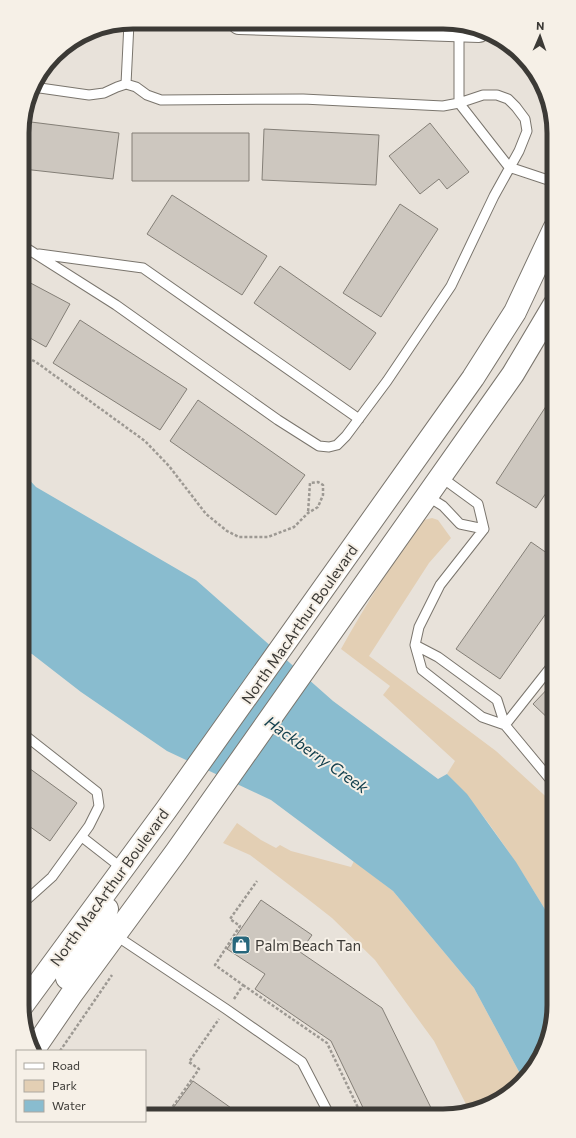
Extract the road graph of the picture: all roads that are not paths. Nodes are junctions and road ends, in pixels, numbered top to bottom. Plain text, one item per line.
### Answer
1 (129, 29) edge
2 (412, 29) edge
3 (462, 31) edge
4 (469, 32) edge
5 (126, 84) junction
6 (40, 88) edge
7 (459, 103) junction
8 (509, 167) junction
9 (547, 180) edge
10 (547, 245) edge
11 (29, 250) edge
12 (35, 254) junction
13 (547, 317) edge
14 (359, 419) junction
15 (440, 477) junction
16 (427, 496) junction
17 (484, 530) junction
18 (415, 645) junction
19 (547, 671) edge
20 (505, 725) junction
21 (29, 738) edge
22 (547, 776) edge
23 (82, 837) junction
24 (123, 869) junction
25 (29, 898) edge
26 (115, 935) junction
27 (41, 979) junction
28 (29, 991) edge
29 (29, 996) edge
30 (33, 1033) edge
31 (37, 1045) edge
32 (326, 1109) edge

1 - 5 lane
2 - 3 main road
4 - 7 lane
5 - 6 lane
5 - 7 lane
7 - 8 lane
7 - 8 lane
8 - 9 lane
8 - 14 lane
10 - 24 main road, North MacArthur Boulevard
11 - 12 lane
12 - 14 lane
12 - 14 lane
13 - 15 main road, North MacArthur Boulevard
15 - 16 main road, North MacArthur Boulevard
15 - 17 lane
16 - 17 lane
16 - 26 main road, North MacArthur Boulevard
17 - 18 lane
18 - 20 lane
18 - 20 lane
19 - 20 lane
20 - 22 lane
21 - 23 lane
23 - 24 lane
23 - 25 lane
24 - 27 main road, North MacArthur Boulevard
24 - 30 main road
26 - 31 main road, North MacArthur Boulevard
26 - 32 lane
27 - 28 main road
27 - 29 main road, North MacArthur Boulevard

